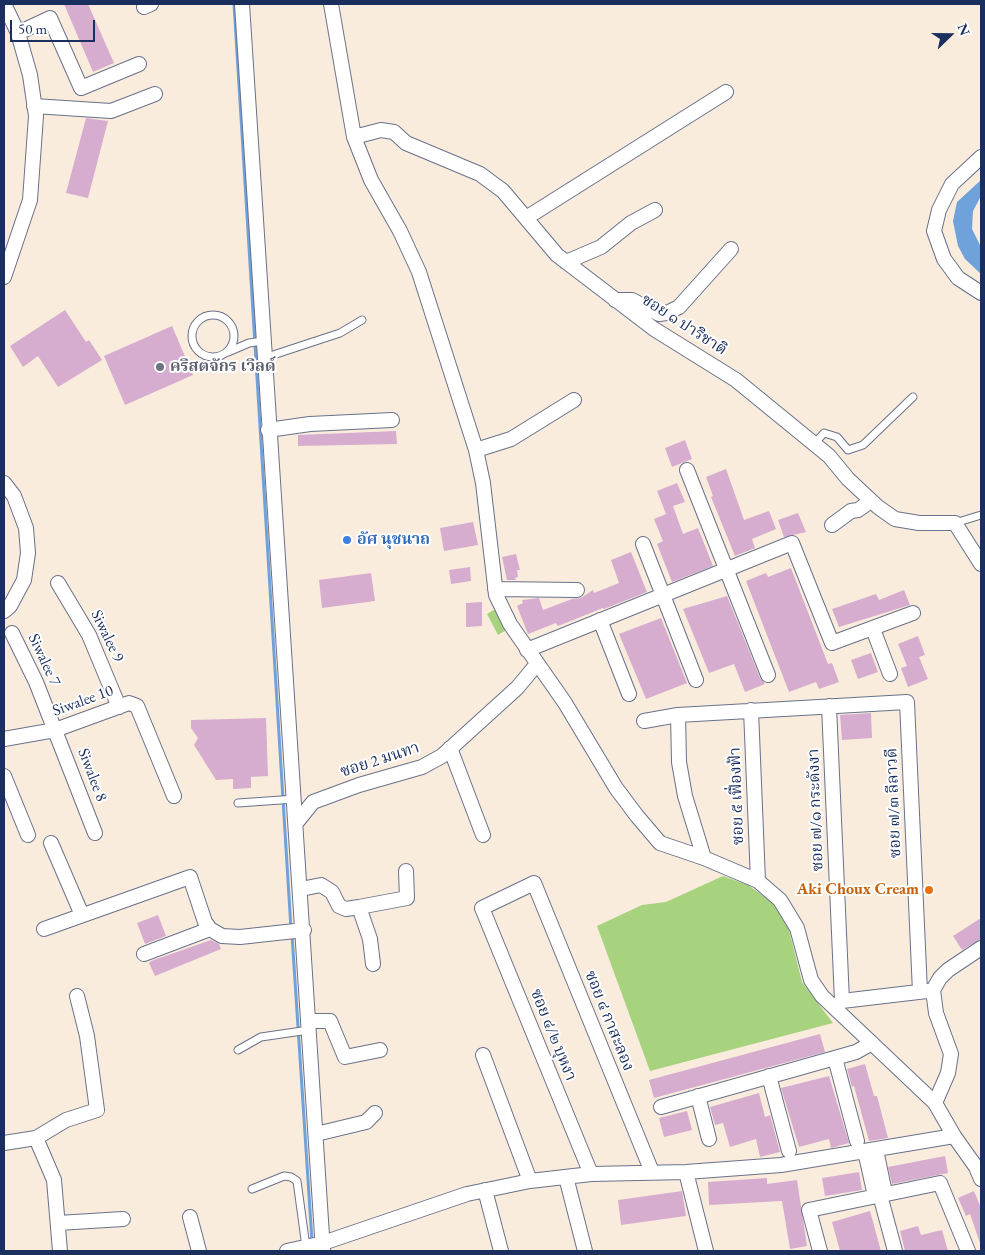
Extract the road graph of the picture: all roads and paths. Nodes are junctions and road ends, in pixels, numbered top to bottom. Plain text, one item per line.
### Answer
1 (242, 4) edge
2 (331, 4) edge
3 (5, 9) edge
4 (18, 32) junction
5 (139, 64) dead end
6 (726, 92) dead end
7 (155, 94) dead end
8 (34, 106) junction
9 (354, 137) junction
10 (981, 157) edge
11 (655, 210) dead end
12 (526, 218) junction
13 (731, 249) dead end
14 (566, 262) junction
15 (4, 278) edge
16 (981, 293) edge
17 (615, 300) junction
18 (362, 320) dead end
19 (261, 341) junction
20 (227, 353) junction
21 (264, 358) junction
22 (913, 397) dead end
23 (574, 400) dead end
24 (392, 420) dead end
25 (268, 430) junction
26 (814, 444) junction
27 (476, 450) junction
28 (687, 470) dead end
29 (4, 483) edge
30 (872, 501) junction
31 (981, 515) edge
32 (954, 523) junction
33 (832, 525) dead end
34 (643, 544) dead end
35 (981, 564) edge
36 (727, 570) junction
37 (58, 582) dead end
38 (496, 589) junction
39 (577, 590) dead end
40 (664, 595) junction
41 (4, 611) edge
42 (913, 613) dead end
43 (600, 620) junction
44 (873, 628) junction
45 (12, 633) dead end
46 (527, 650) junction
47 (537, 664) junction
48 (890, 674) dead end
49 (768, 675) dead end
50 (696, 680) dead end
51 (629, 694) dead end
52 (829, 706) junction
53 (119, 707) junction
54 (751, 710) junction
55 (678, 715) junction
56 (644, 721) dead end
57 (56, 730) junction
58 (4, 739) edge
59 (450, 748) junction
60 (4, 776) edge
61 (174, 796) dead end
62 (292, 799) junction
63 (238, 802) dead end
64 (297, 822) junction
65 (95, 833) dead end
66 (28, 835) dead end
67 (483, 835) dead end
68 (51, 843) dead end
69 (704, 858) junction
70 (406, 872) dead end
71 (758, 881) junction
72 (301, 888) junction
73 (359, 908) junction
74 (482, 908) joint
75 (82, 915) junction
76 (44, 929) dead end
77 (210, 929) junction
78 (295, 931) junction
79 (981, 948) edge
80 (144, 954) dead end
81 (373, 964) dead end
82 (927, 991) junction
83 (77, 996) dead end
84 (838, 1005) junction
85 (310, 1026) junction
86 (872, 1042) junction
87 (238, 1050) dead end
88 (380, 1050) dead end
89 (483, 1055) dead end
90 (835, 1058) junction
91 (769, 1076) junction
92 (698, 1096) junction
93 (935, 1102) junction
94 (661, 1107) dead end
95 (375, 1113) dead end
96 (316, 1134) junction
97 (954, 1136) junction
98 (36, 1138) junction
99 (710, 1139) dead end
100 (4, 1143) edge
101 (866, 1147) junction
102 (789, 1151) dead end
103 (652, 1172) junction
104 (686, 1172) junction
105 (591, 1174) junction
106 (566, 1177) junction
107 (981, 1179) edge
108 (530, 1182) junction
109 (252, 1189) dead end
110 (485, 1190) junction
111 (880, 1195) junction
112 (190, 1217) dead end
113 (122, 1219) dead end
114 (58, 1223) junction
115 (323, 1247) edge
116 (306, 1249) edge
117 (60, 1251) edge
118 (199, 1251) edge
119 (287, 1251) edge
120 (501, 1251) edge
121 (585, 1251) edge
122 (706, 1251) edge
123 (820, 1251) edge
124 (895, 1251) edge
125 (968, 1251) edge

1 - 19 street
2 - 9 street
3 - 4 street
4 - 5 street
4 - 8 street
6 - 12 street
7 - 8 street
8 - 15 street
9 - 12 street, ซอย ๑ ปาริชาติ
9 - 27 street
10 - 16 street
11 - 14 street
12 - 14 street, ซอย ๑ ปาริชาติ
13 - 17 street
14 - 17 street, ซอย ๑ ปาริชาติ
17 - 26 street, ซอย ๑ ปาริชาติ
18 - 21 lane
19 - 20 lane
19 - 21 street
20 - 20 lane
21 - 25 street
22 - 26 lane
23 - 27 street
24 - 25 street
25 - 62 street
26 - 30 street, ซอย ๑ ปาริชาติ
27 - 38 street
28 - 36 street
29 - 41 street
30 - 32 street, ซอย ๑ ปาริชาติ
30 - 33 street
31 - 32 lane
32 - 35 street
34 - 40 street
36 - 40 street
36 - 44 street
36 - 49 street
37 - 53 street, Siwalee 9
38 - 39 street
38 - 46 street
40 - 43 street
40 - 50 street
42 - 44 street
43 - 46 street
43 - 51 street
44 - 48 street
45 - 57 street, Siwalee 7
46 - 47 street
47 - 59 street, ซอย 2 มนทา
47 - 69 street
52 - 54 street
52 - 82 street, ซอย ๗/๓ ลีลาวดี
52 - 84 street, ซอย ๗/๑ กระดังงา
53 - 57 street, Siwalee 10
53 - 61 street, Siwalee 10
54 - 55 street
54 - 71 street, ซอย ๕ เฟื่องฟ้า
55 - 56 street
55 - 69 street
57 - 58 street, Siwalee 10
57 - 65 street, Siwalee 8
59 - 64 street, ซอย 2 มนทา
59 - 67 street
60 - 66 street
62 - 63 lane
62 - 64 street
64 - 72 street
68 - 75 street
69 - 71 street
70 - 73 street
71 - 84 street
72 - 73 street
72 - 78 street
73 - 81 street
74 - 103 street, ซอย ๔ กาสะลอง
74 - 105 street, ซอย ๔/๒ บุหงา
75 - 76 street
75 - 77 street
77 - 78 street
77 - 80 street
78 - 85 street
79 - 82 street
82 - 84 street
82 - 93 street
83 - 98 street
84 - 86 street
85 - 87 lane
85 - 88 street
85 - 96 street
86 - 90 street
86 - 93 street
89 - 108 street
90 - 91 street
90 - 101 street
91 - 92 street
91 - 102 street
92 - 94 street
92 - 99 street
93 - 97 street
95 - 96 street
96 - 115 street
97 - 101 street
97 - 107 street
98 - 100 street
98 - 114 street
101 - 104 street
101 - 111 street
103 - 104 street
103 - 105 street
104 - 122 street
105 - 106 street
106 - 108 street
106 - 121 street
108 - 110 street
109 - 116 lane
110 - 115 street
110 - 120 street
111 - 123 street
111 - 124 street
111 - 125 street
112 - 118 street
113 - 114 street
114 - 117 street
115 - 116 street
116 - 119 street

